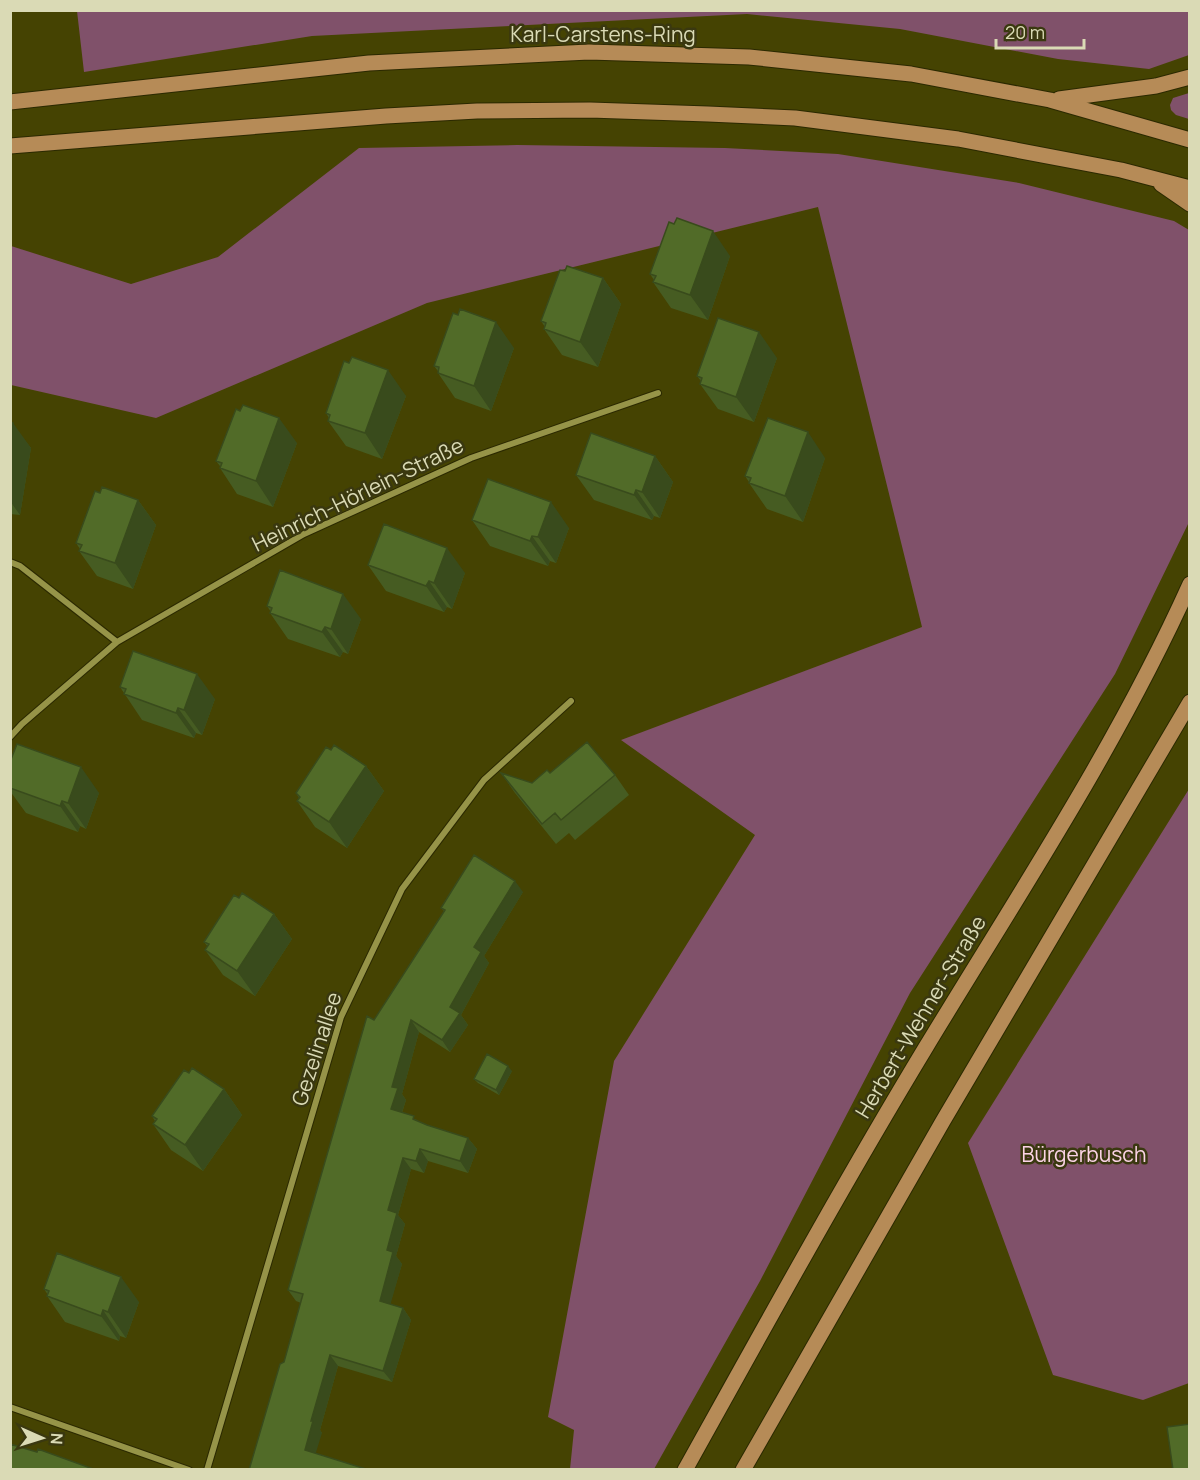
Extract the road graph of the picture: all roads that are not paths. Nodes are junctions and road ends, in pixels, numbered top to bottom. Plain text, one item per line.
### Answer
1 (1190, 77) edge
2 (1050, 100) junction
3 (10, 102) edge
4 (1190, 140) edge
5 (10, 146) edge
6 (1154, 179) junction
7 (1190, 188) edge
8 (1190, 204) edge
9 (658, 393) dead end
10 (10, 562) edge
11 (1190, 584) edge
12 (117, 642) junction
13 (571, 701) dead end
14 (1190, 702) edge
15 (10, 737) edge
16 (10, 1407) edge
17 (189, 1470) edge
18 (207, 1470) edge
19 (685, 1470) edge
20 (743, 1470) edge

1 - 2 main road
2 - 3 main road, Karl-Carstens-Ring
2 - 4 main road, Karl-Carstens-Ring
5 - 6 main road
6 - 7 main road
6 - 8 main road
9 - 12 street, Heinrich-Hörlein-Straße
10 - 12 street
11 - 19 main road, Herbert-Wehner-Straße
12 - 15 street, Heinrich-Hörlein-Straße
13 - 18 street, Gezelinallee
14 - 20 main road
16 - 17 street

